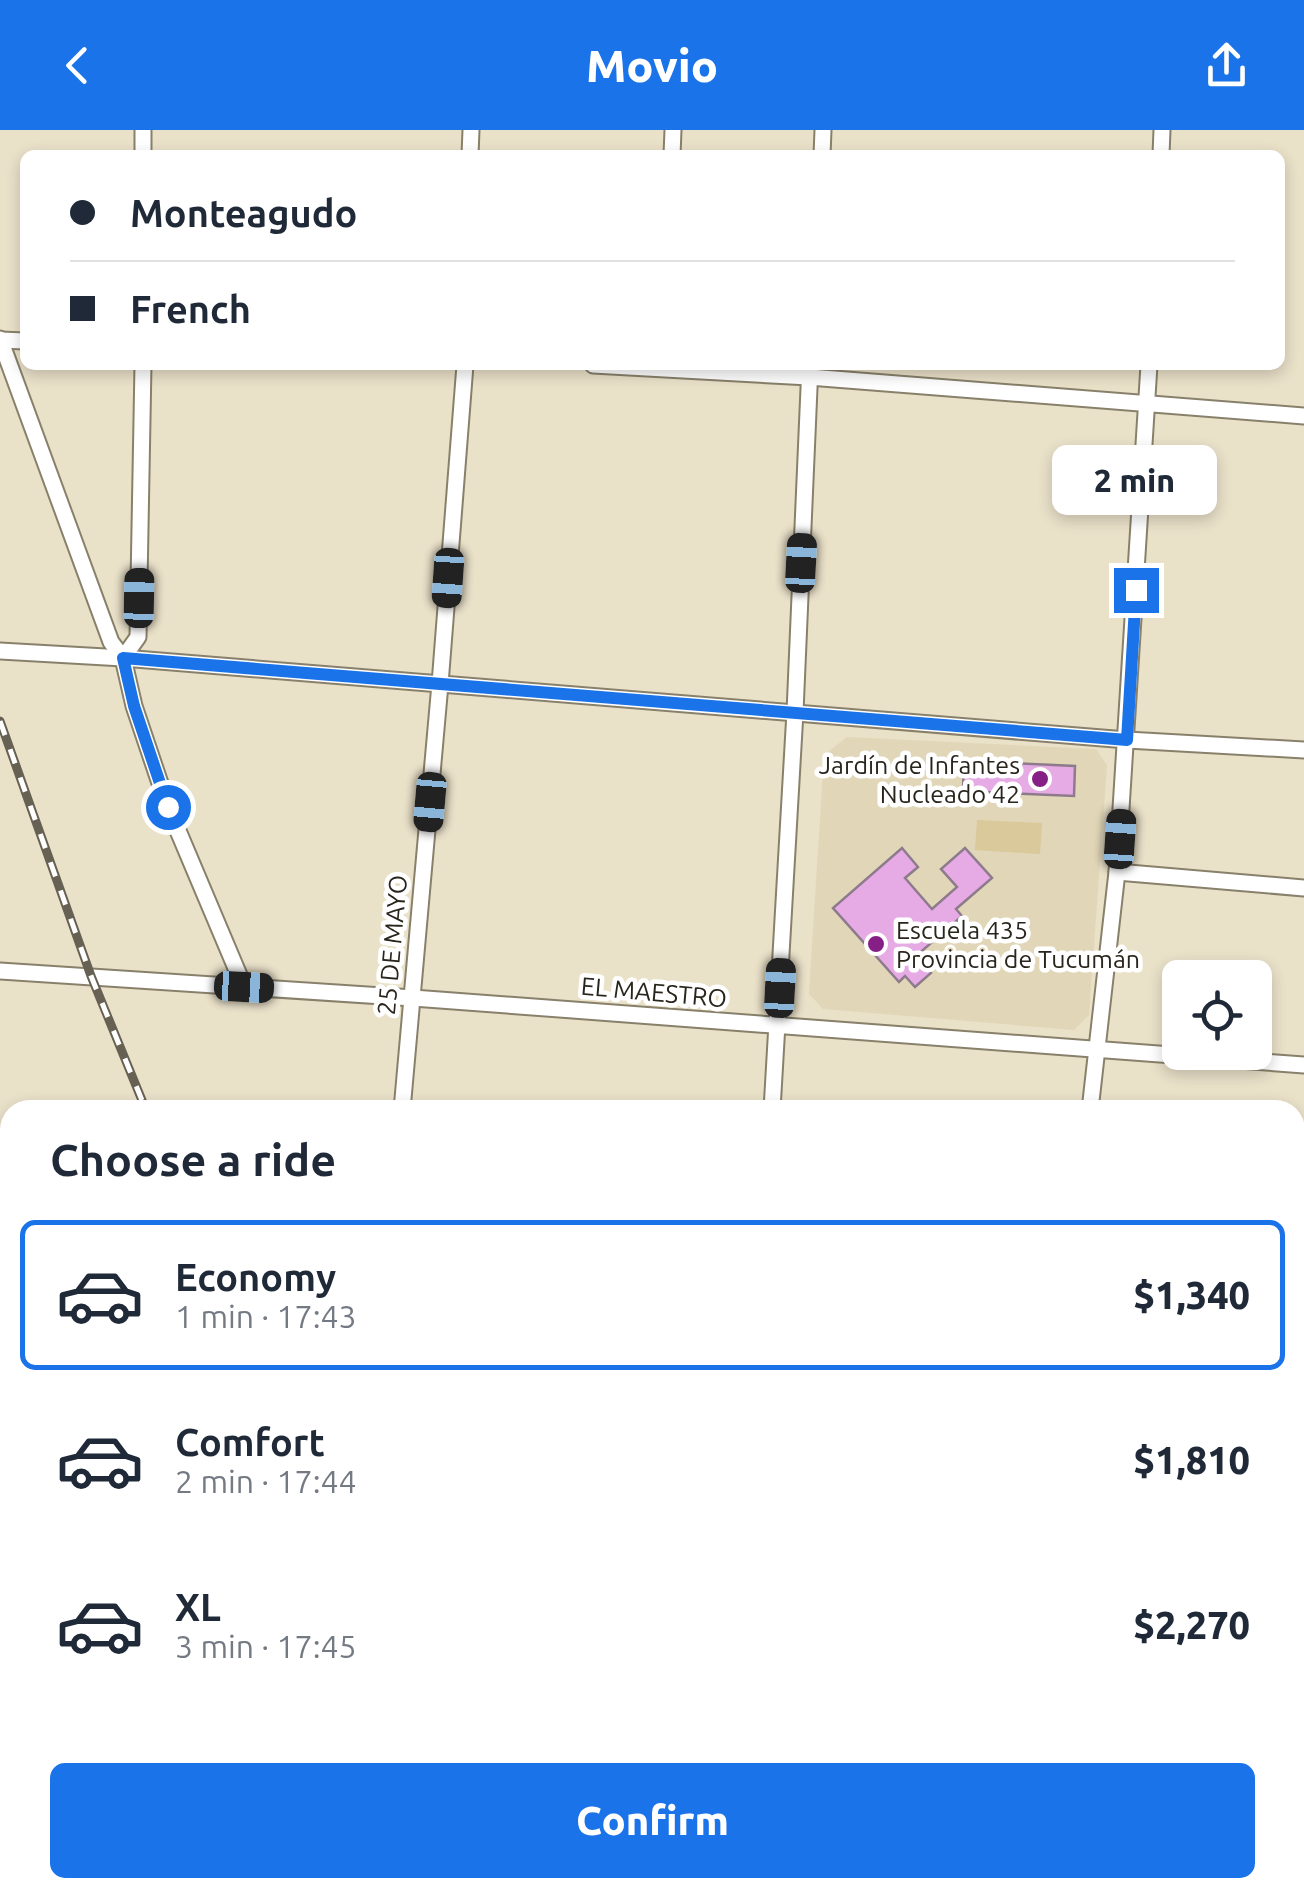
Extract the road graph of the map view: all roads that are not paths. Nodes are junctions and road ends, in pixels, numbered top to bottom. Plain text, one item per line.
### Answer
1 (0, 340) edge
2 (143, 370) edge
3 (464, 370) edge
4 (773, 370) edge
5 (1148, 370) edge
6 (809, 371) edge
7 (1146, 404) junction
8 (1304, 416) edge
9 (0, 651) edge
10 (123, 658) junction
11 (440, 684) junction
12 (795, 712) junction
13 (1127, 740) junction
14 (1304, 750) edge
15 (1118, 872) junction
16 (1304, 888) edge
17 (0, 971) edge
18 (244, 987) junction
19 (413, 998) junction
20 (778, 1027) junction
21 (1096, 1052) junction
22 (1304, 1066) edge
23 (403, 1100) edge
24 (773, 1100) edge
25 (1091, 1100) edge

1 - 10 street
2 - 10 street
3 - 11 street, 25 DE MAYO
4 - 6 street
5 - 7 street
6 - 7 street
6 - 12 street
7 - 8 street
7 - 13 street
9 - 10 street
10 - 11 street
10 - 18 street
11 - 12 street
11 - 19 street, 25 DE MAYO
12 - 13 street
12 - 20 street
13 - 14 street
13 - 15 street
15 - 16 street
15 - 21 street
17 - 18 street, EL MAESTRO
18 - 19 street, EL MAESTRO
19 - 20 street, EL MAESTRO
19 - 23 street, 25 DE MAYO
20 - 21 street, EL MAESTRO
20 - 24 street
21 - 22 street, EL MAESTRO
21 - 25 street

